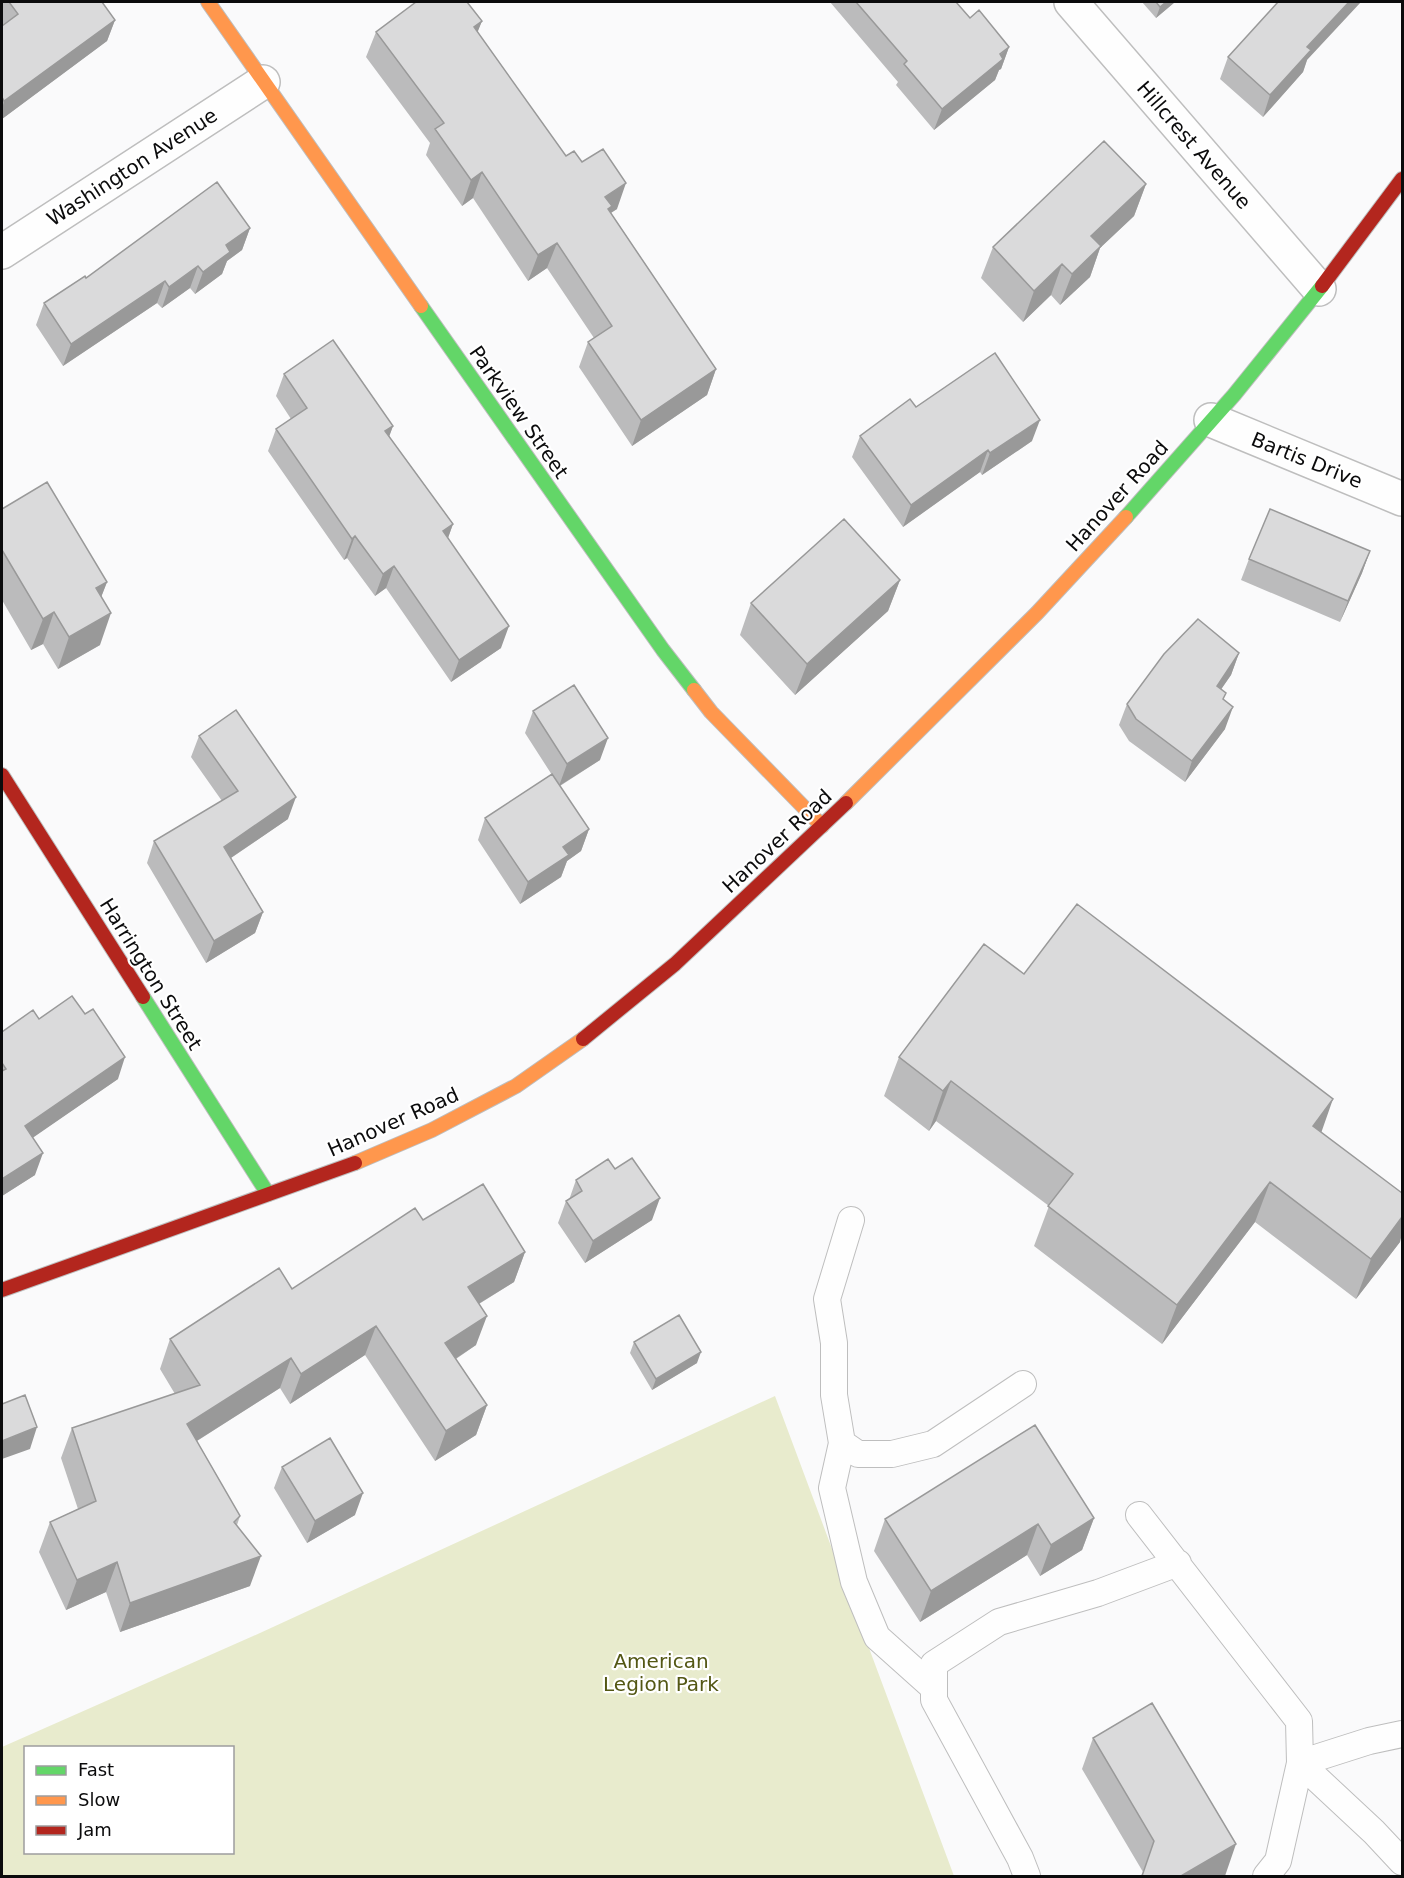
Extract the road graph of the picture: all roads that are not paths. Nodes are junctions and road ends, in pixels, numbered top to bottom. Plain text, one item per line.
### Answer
1 (208, 2) edge
2 (1071, 2) edge
3 (263, 82) junction
4 (1402, 179) edge
5 (2, 252) edge
6 (1319, 289) junction
7 (1211, 420) junction
8 (1402, 499) edge
9 (2, 775) edge
10 (822, 826) junction
11 (268, 1194) junction
12 (851, 1220) dead end
13 (2, 1290) edge
14 (1023, 1384) dead end
15 (842, 1443) junction
16 (1139, 1515) dead end
17 (1178, 1563) junction
18 (934, 1688) junction
19 (1402, 1734) edge
20 (1300, 1764) junction
21 (1402, 1862) edge
22 (1027, 1876) edge
23 (1266, 1876) edge

1 - 3 main road, Parkview Street
2 - 6 street, Hillcrest Avenue
3 - 5 street, Washington Avenue
3 - 10 main road, Parkview Street
4 - 6 main road, Hanover Road
6 - 7 main road, Hanover Road
7 - 8 street, Bartis Drive
7 - 10 main road, Hanover Road
9 - 11 main road, Harrington Street
10 - 11 main road, Hanover Road
11 - 13 main road, Hanover Road
12 - 15 lane
14 - 15 lane
15 - 18 lane
16 - 17 lane
17 - 18 lane
17 - 20 lane
18 - 22 lane
19 - 20 lane
20 - 21 lane
20 - 23 lane

